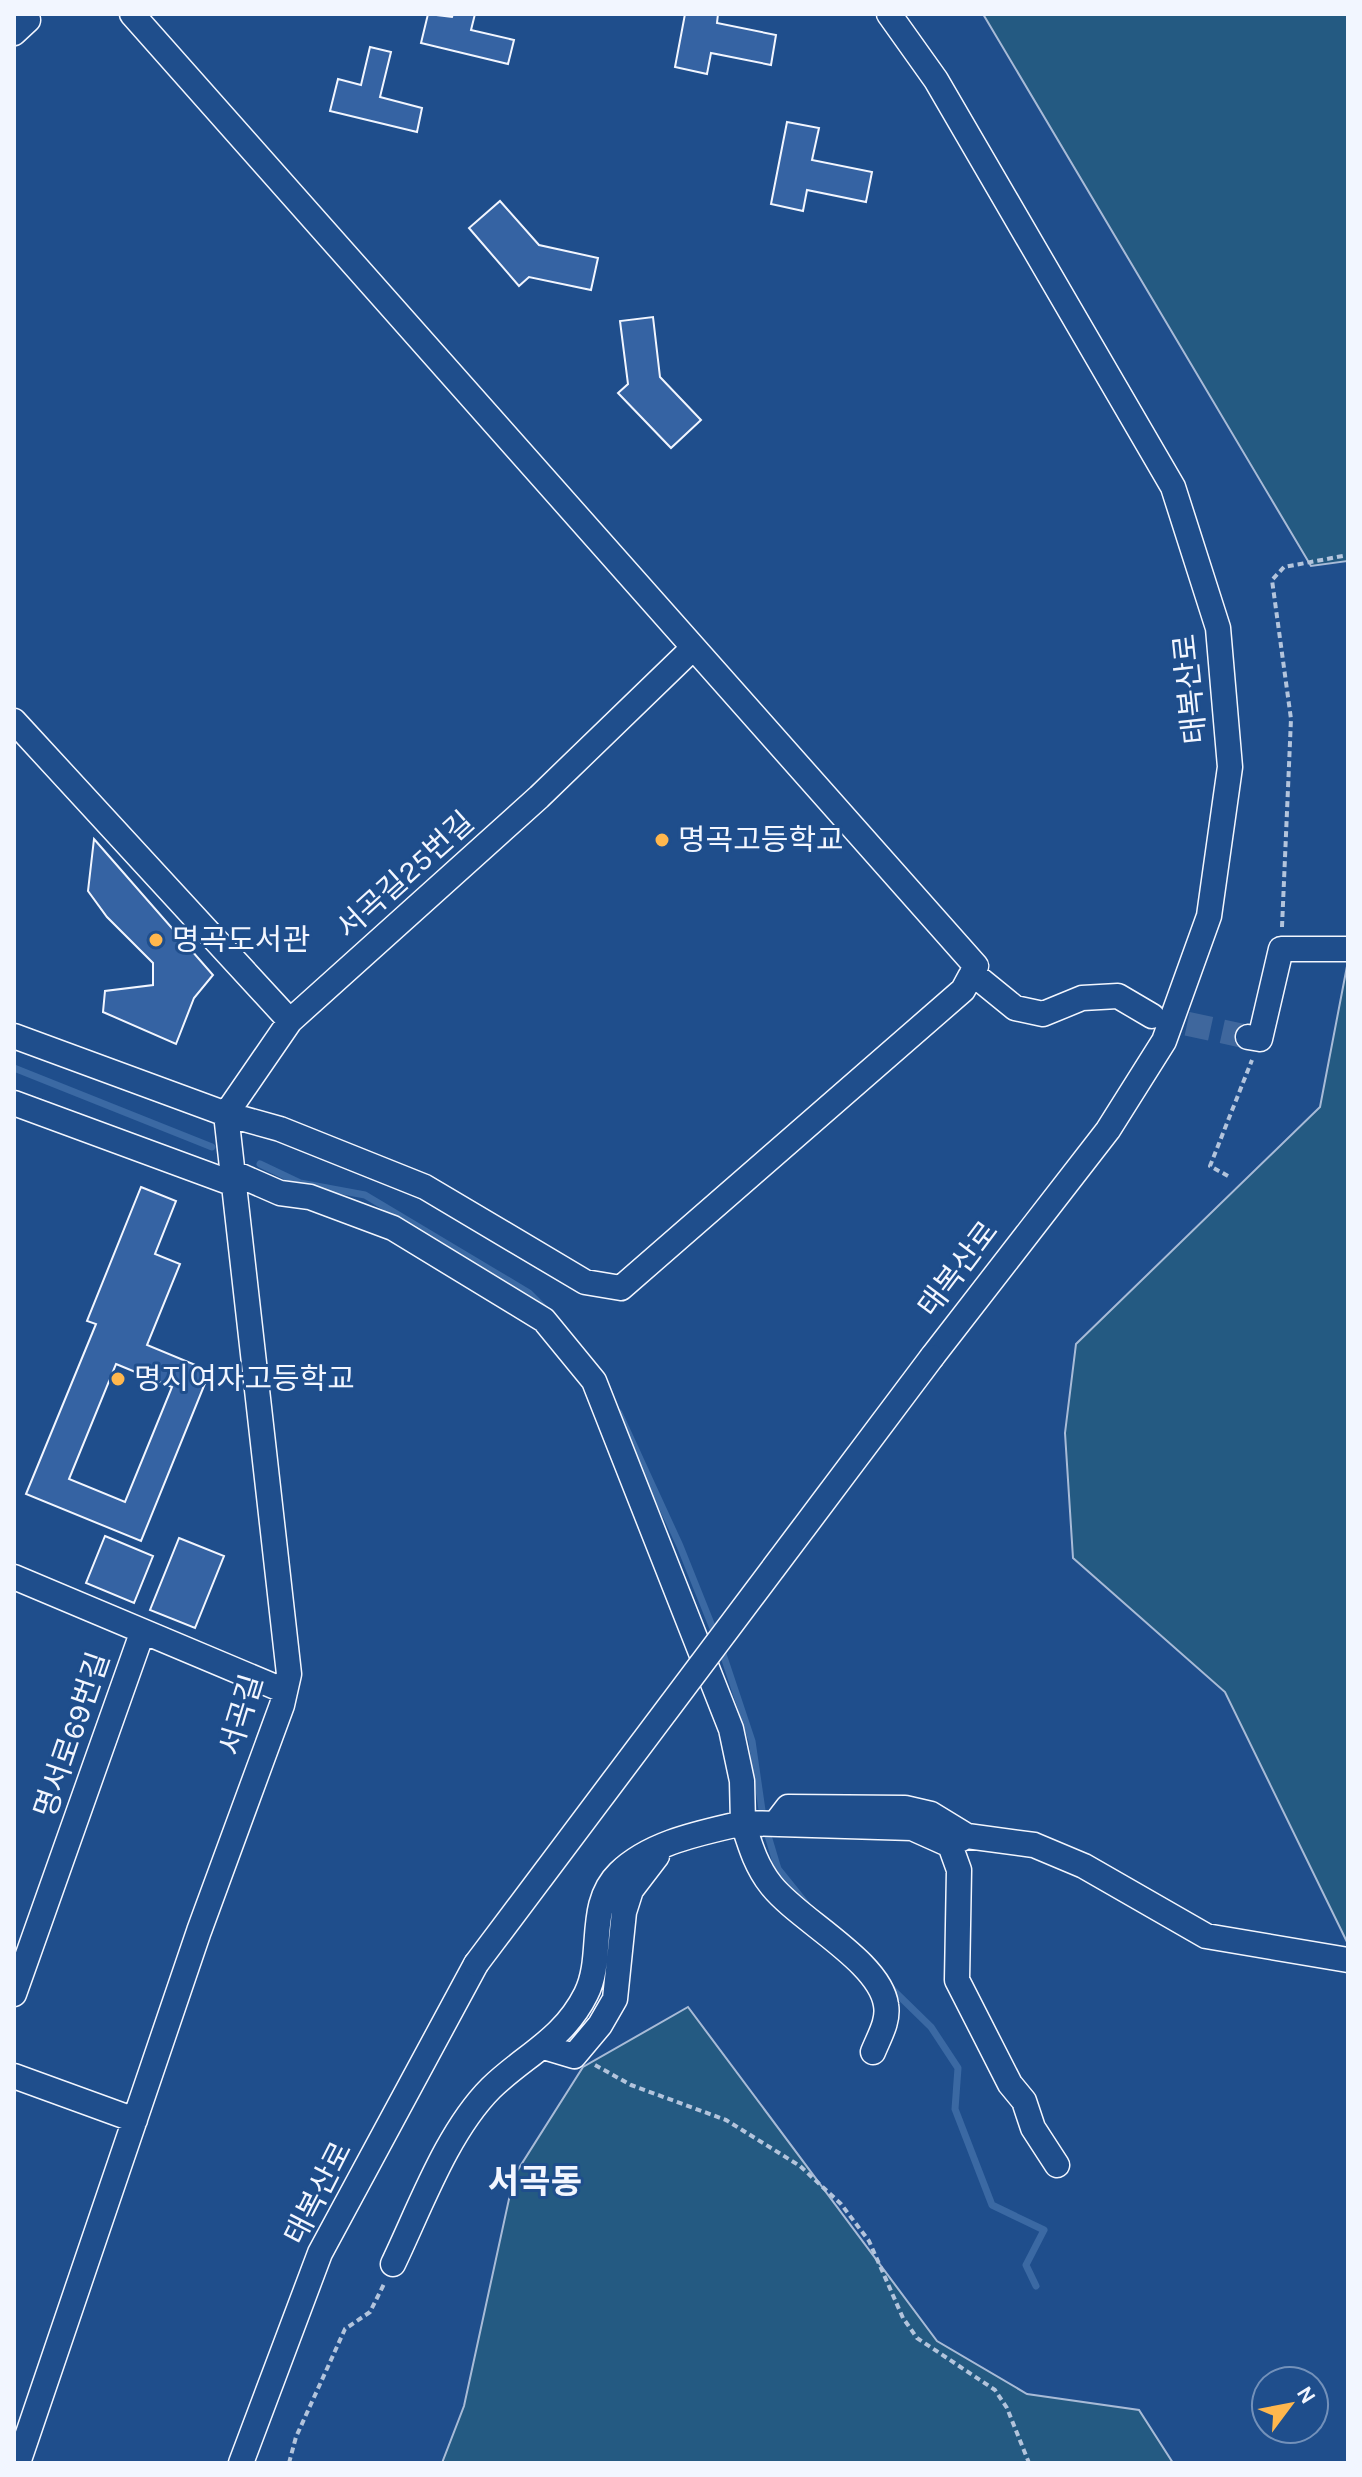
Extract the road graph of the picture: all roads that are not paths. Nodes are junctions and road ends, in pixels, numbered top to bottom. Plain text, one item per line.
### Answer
1 (132, 14) edge
2 (889, 14) edge
3 (693, 648) junction
4 (14, 721) edge
5 (1348, 949) edge
6 (972, 973) junction
7 (1152, 1016) tunnel mouth
8 (290, 1021) junction
9 (14, 1036) edge
10 (1254, 1038) road end
11 (14, 1103) edge
12 (226, 1114) junction
13 (233, 1178) junction
14 (14, 1577) edge
15 (142, 1633) junction
16 (285, 1691) junction
17 (743, 1823) junction
18 (958, 1840) junction
19 (666, 1845) junction
20 (1348, 1960) edge
21 (14, 1994) edge
22 (544, 2047) junction
23 (873, 2052) dead end
24 (14, 2076) edge
25 (135, 2120) junction
26 (1057, 2165) dead end
27 (393, 2264) road end
28 (18, 2463) edge
29 (241, 2463) edge

1 - 3 street
2 - 29 street, 태복산로, bridge
3 - 6 street
3 - 8 street, 서곡길25번길
4 - 8 street
5 - 10 street
6 - 7 street
6 - 12 street
8 - 12 street, 서곡길25번길
9 - 12 street
11 - 13 street
12 - 13 street
13 - 16 street, 서곡길
13 - 17 street
14 - 15 street, 명서로69번길
15 - 16 street, 명서로69번길
15 - 21 street, 명서로69번길
16 - 25 street, 서곡길
17 - 18 street
17 - 19 street
17 - 23 street
18 - 20 street
18 - 26 street
19 - 22 street
19 - 22 street
22 - 27 street
24 - 25 street
25 - 28 street, 서곡길

